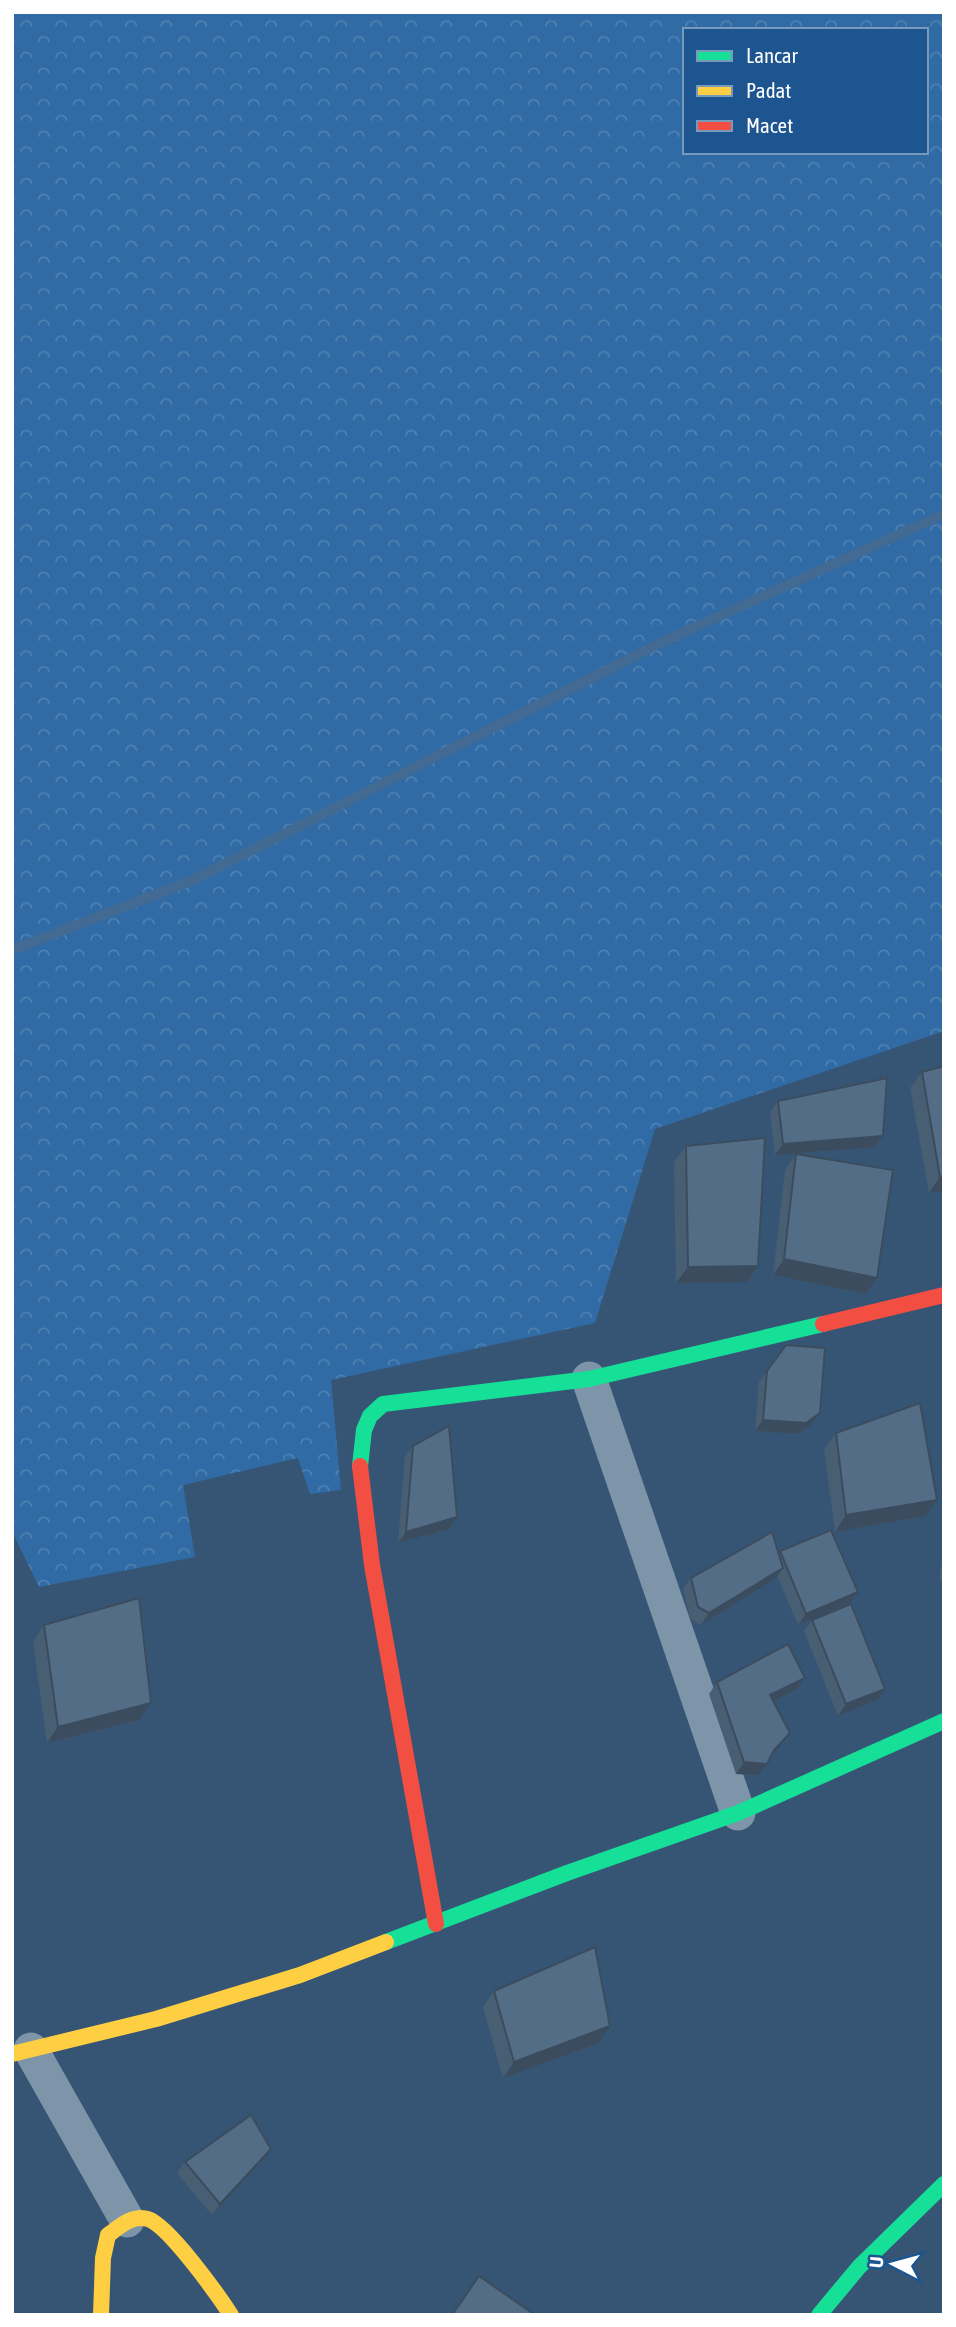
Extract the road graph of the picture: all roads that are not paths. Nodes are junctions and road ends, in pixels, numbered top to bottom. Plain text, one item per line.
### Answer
1 (944, 1295) edge
2 (589, 1379) junction
3 (944, 1721) edge
4 (738, 1813) junction
5 (436, 1924) junction
6 (22, 2052) edge
7 (944, 2184) edge
8 (128, 2220) junction
9 (102, 2315) edge
10 (231, 2315) edge
11 (818, 2315) edge

1 - 2 street
2 - 4 street
2 - 5 street
3 - 4 street
4 - 5 street
5 - 6 street
6 - 8 street
7 - 11 street
8 - 9 street
8 - 10 street

